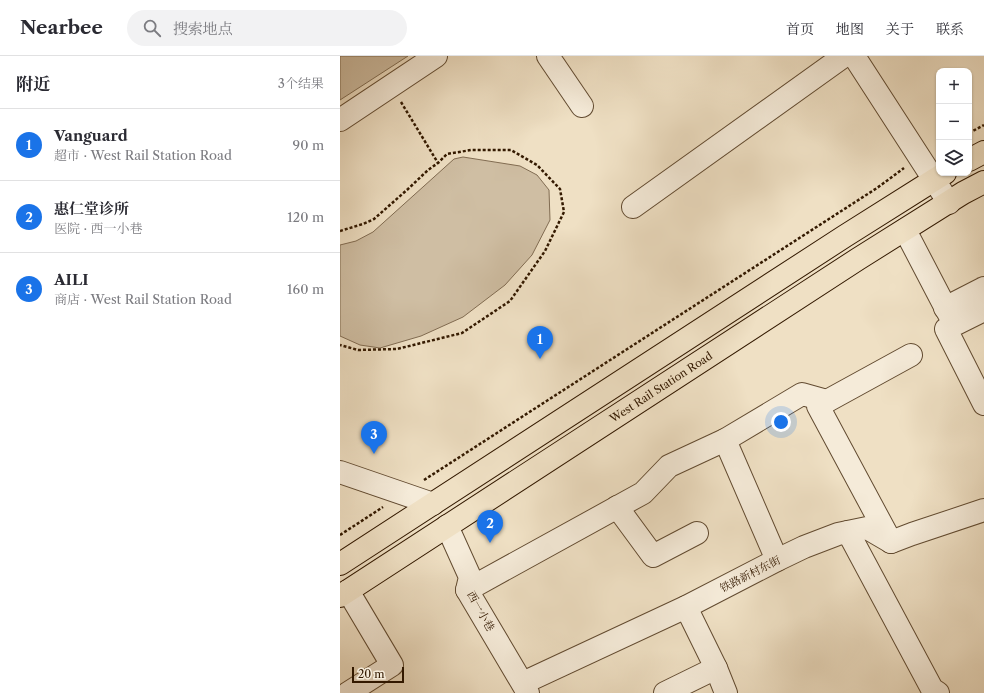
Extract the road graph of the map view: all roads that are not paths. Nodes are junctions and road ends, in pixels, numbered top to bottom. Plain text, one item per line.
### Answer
1 (436, 56) edge
2 (548, 56) edge
3 (844, 56) edge
4 (854, 56) edge
5 (582, 106) dead end
6 (340, 120) edge
7 (984, 152) edge
8 (972, 158) edge
9 (936, 173) edge
10 (939, 176) edge
11 (984, 182) edge
12 (948, 203) junction
13 (633, 206) dead end
14 (904, 230) junction
15 (984, 288) edge
16 (984, 310) edge
17 (950, 316) junction
18 (911, 355) dead end
19 (827, 400) junction
20 (984, 404) edge
21 (725, 440) junction
22 (340, 472) edge
23 (433, 504) junction
24 (617, 507) junction
25 (984, 510) edge
26 (447, 526) junction
27 (848, 532) junction
28 (697, 533) dead end
29 (891, 542) junction
30 (777, 560) junction
31 (340, 564) edge
32 (468, 590) junction
33 (344, 593) edge
34 (686, 607) junction
35 (716, 668) junction
36 (525, 688) edge
37 (348, 693) edge
38 (665, 693) edge
39 (726, 693) edge
40 (938, 693) edge

1 - 6 street
2 - 5 street
3 - 13 street
4 - 9 street
7 - 8 main road
10 - 12 street
10 - 23 main road
11 - 12 main road, West Rail Station Road
12 - 14 main road, West Rail Station Road
14 - 17 street
14 - 26 main road, West Rail Station Road
15 - 17 street
16 - 17 street
17 - 20 street
18 - 19 street
19 - 21 street
19 - 29 street
21 - 24 street
21 - 30 street
22 - 23 street
23 - 31 main road
24 - 28 street
24 - 32 street
25 - 29 street
26 - 32 street, 西一小巷
26 - 33 main road, West Rail Station Road
27 - 29 street, 铁路新村东街
27 - 30 street, 铁路新村东街
27 - 40 street
30 - 34 street, 铁路新村东街
32 - 36 street, 西一小巷
33 - 37 street
34 - 35 street
34 - 36 street, 铁路新村东街
35 - 38 street
35 - 39 street

